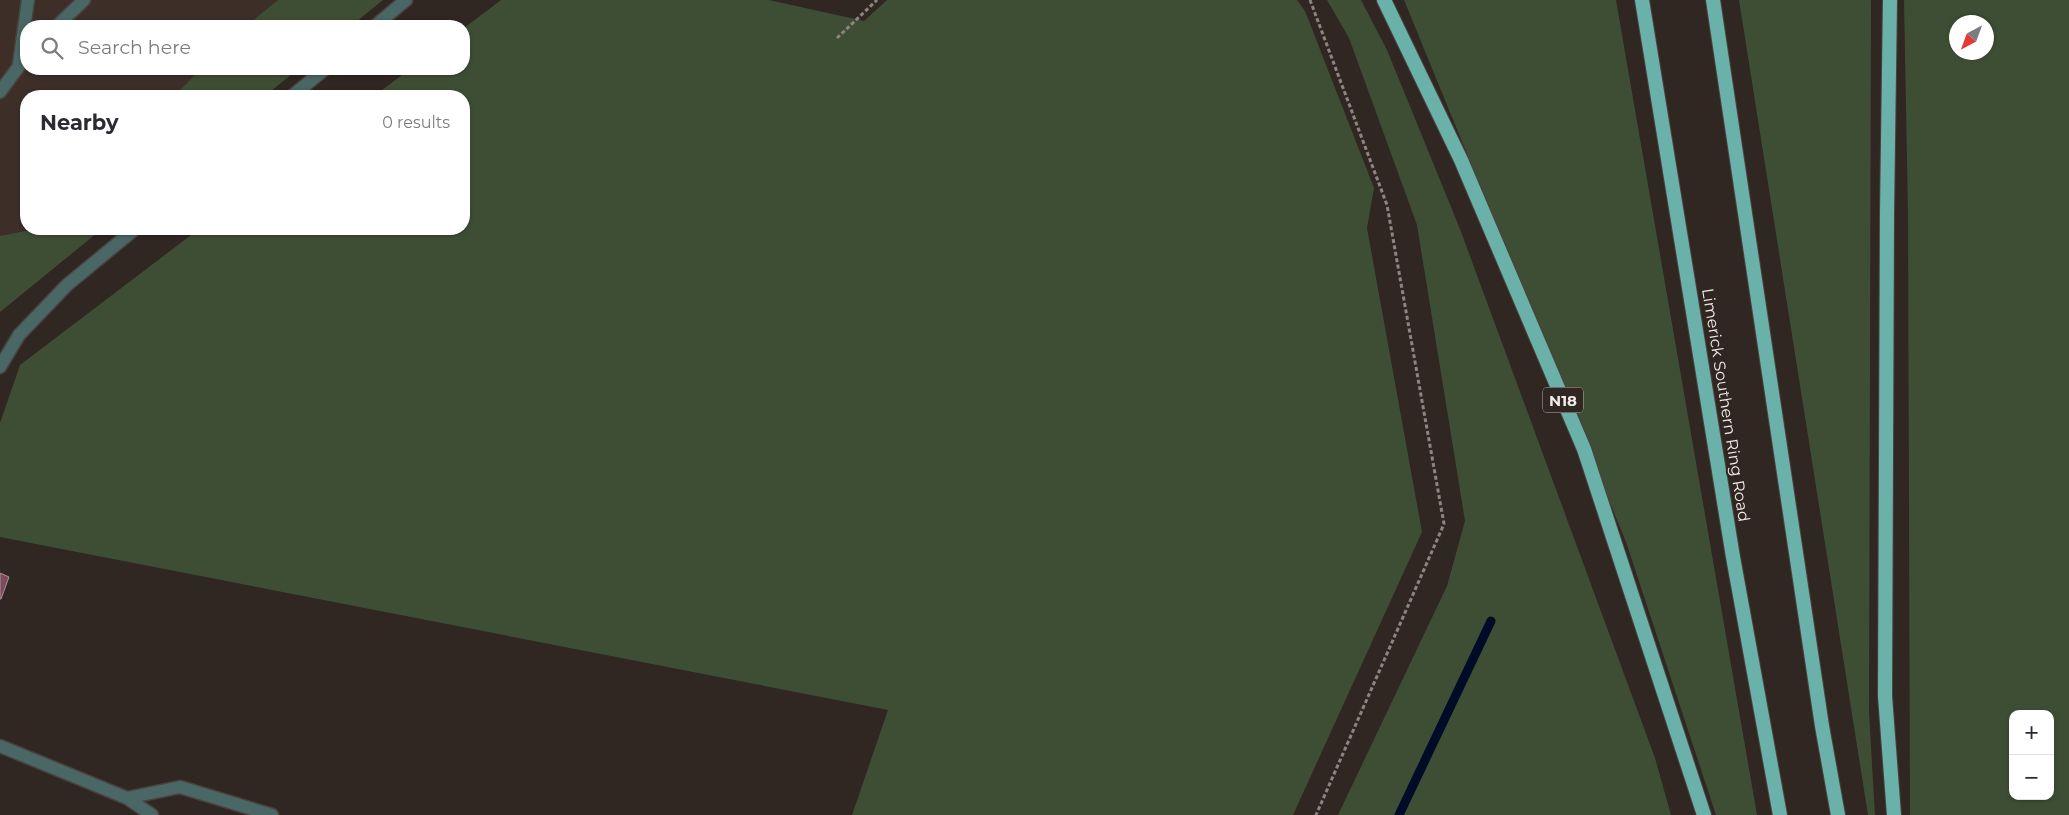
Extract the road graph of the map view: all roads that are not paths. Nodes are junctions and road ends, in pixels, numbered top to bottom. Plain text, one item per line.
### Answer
1 (28, 0) edge
2 (84, 0) edge
3 (406, 0) edge
4 (1384, 0) edge
5 (1642, 0) edge
6 (1713, 0) edge
7 (1890, 0) edge
8 (26, 20) edge
9 (63, 20) edge
10 (382, 20) edge
11 (20, 63) edge
12 (318, 75) edge
13 (299, 90) edge
14 (0, 92) edge
15 (128, 235) edge
16 (0, 367) edge
17 (0, 746) edge
18 (127, 798) junction
19 (152, 815) edge
20 (272, 815) edge
21 (1704, 815) edge
22 (1780, 815) edge
23 (1838, 815) edge
24 (1894, 815) edge

1 - 8 lane
2 - 9 lane
3 - 10 lane
4 - 21 highway, N18
5 - 22 highway, Limerick Southern Ring Road
6 - 23 highway
7 - 24 highway
11 - 14 lane
12 - 13 lane
15 - 16 lane
17 - 18 lane
18 - 19 lane
18 - 20 lane

